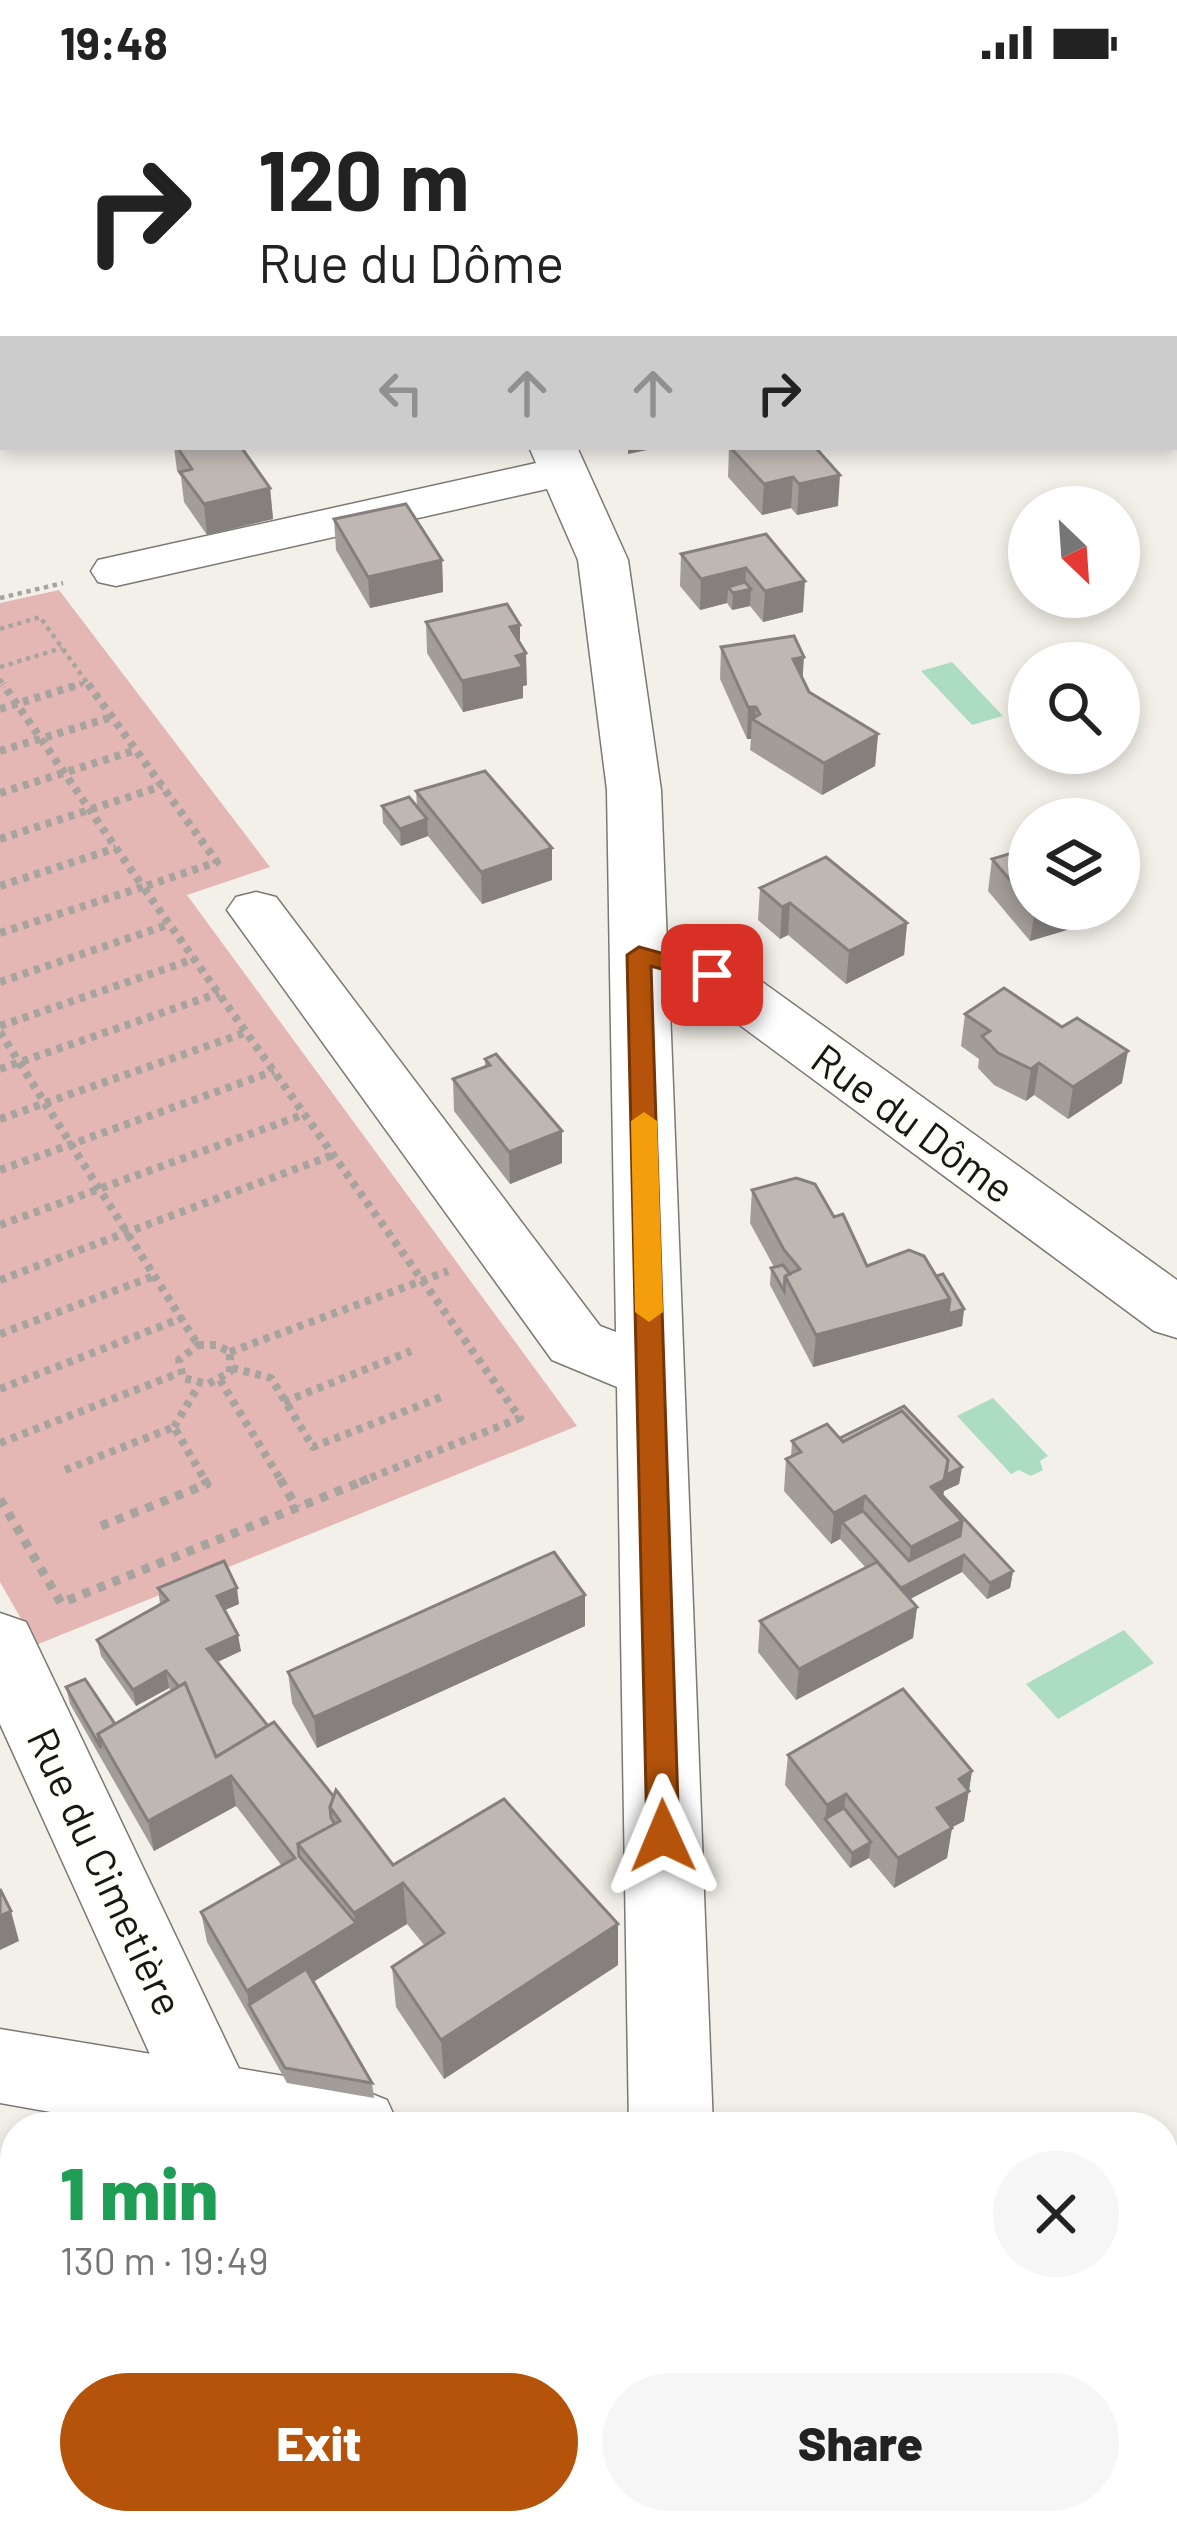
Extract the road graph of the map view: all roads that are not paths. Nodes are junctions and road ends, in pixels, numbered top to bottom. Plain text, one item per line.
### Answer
1 (558, 459) edge
2 (116, 571) dead end
3 (256, 910) dead end
4 (639, 955) junction
5 (1177, 1314) edge
6 (651, 1373) junction
7 (0, 1643) edge
8 (0, 2066) edge
9 (212, 2099) junction
10 (273, 2112) edge
11 (671, 2112) edge

1 - 2 street
1 - 4 street
3 - 6 street
4 - 5 street, Rue du Dôme
4 - 6 street
6 - 11 street
7 - 9 street, Rue du Cimetière
8 - 9 street
9 - 10 street

